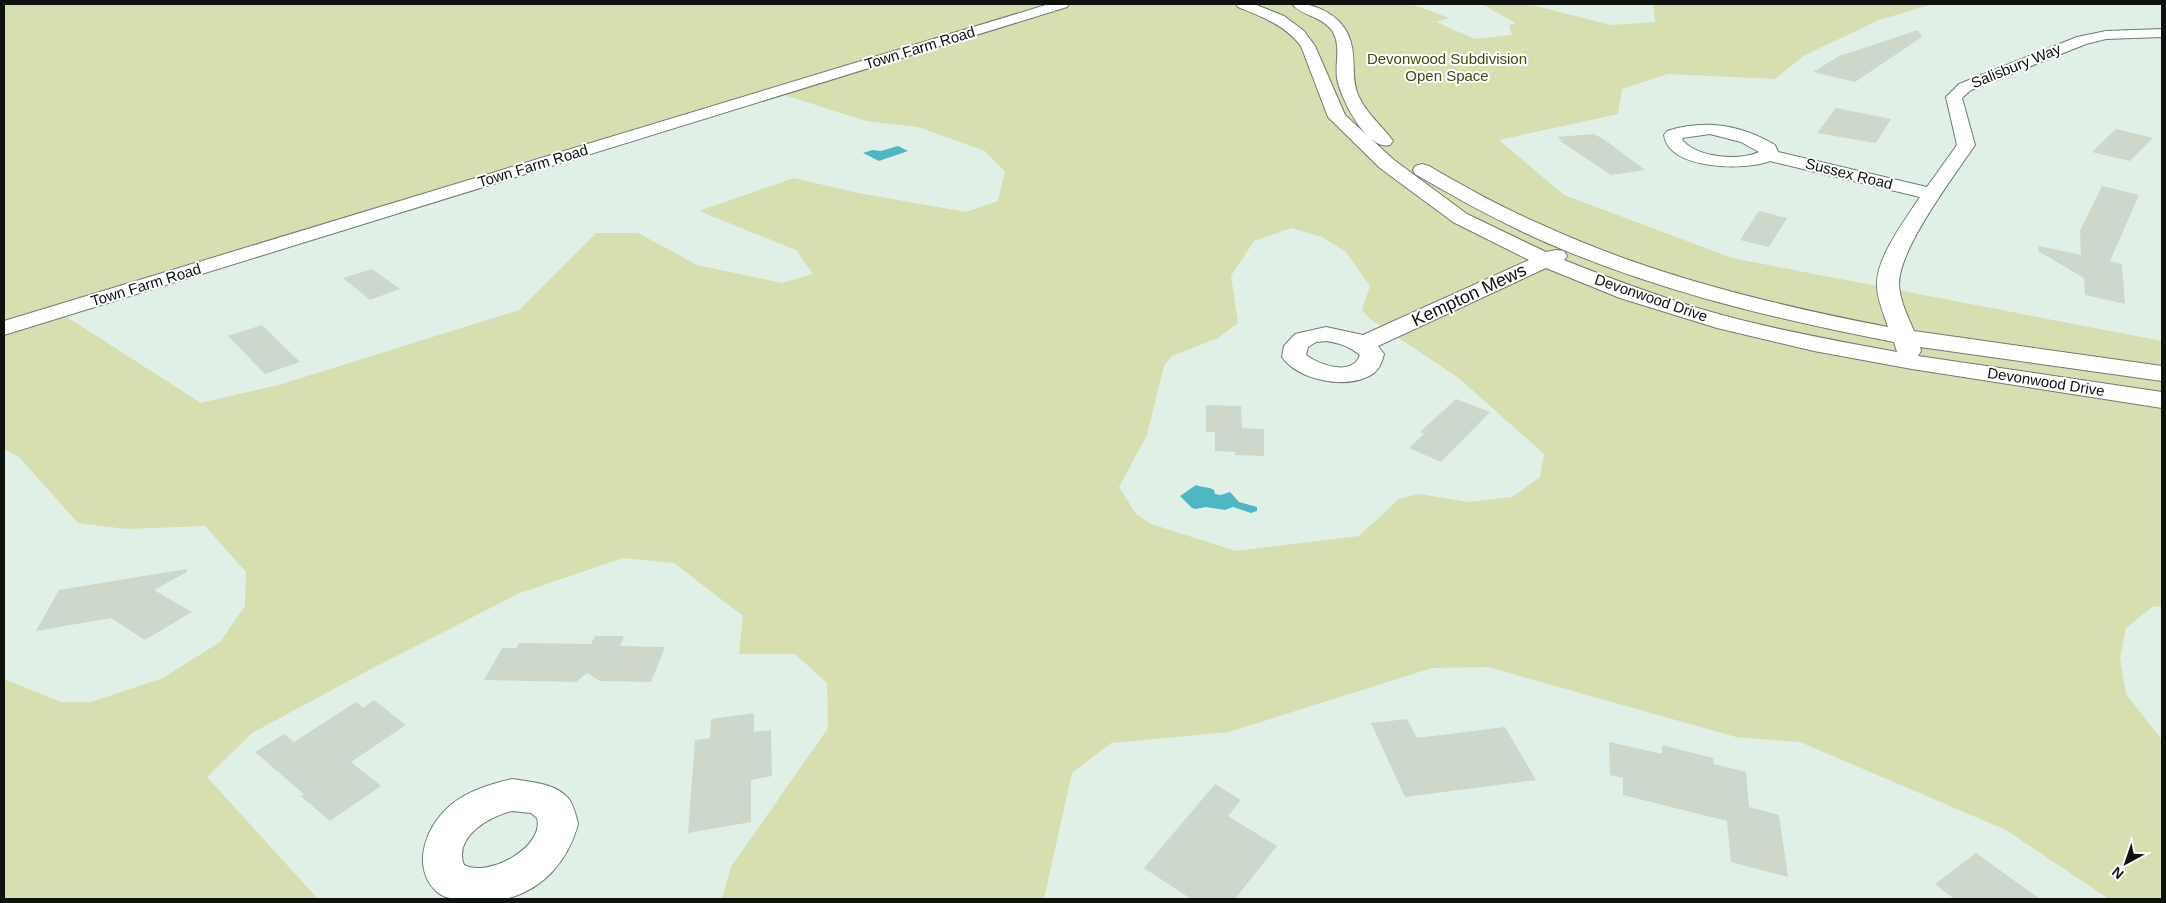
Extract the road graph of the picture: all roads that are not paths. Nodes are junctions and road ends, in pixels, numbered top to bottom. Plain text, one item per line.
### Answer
1 (1062, 4) edge
2 (1243, 4) edge
3 (1299, 4) edge
4 (2162, 33) edge
5 (1768, 155) dead end
6 (1930, 194) junction
7 (1576, 248) junction
8 (1547, 261) junction
9 (4, 328) edge
10 (1905, 337) junction
11 (1363, 344) dead end
12 (1912, 362) junction
13 (2162, 374) edge
14 (2162, 400) edge

1 - 9 street, Town Farm Road
2 - 8 street, Devonwood Drive
3 - 7 street, Devonwood Drive
4 - 6 street, Salisbury Way
5 - 6 street, Sussex Road
6 - 10 street, Salisbury Way
7 - 8 street, Kempton Mews
7 - 10 street, Devonwood Drive
8 - 11 street, Kempton Mews
8 - 12 street, Devonwood Drive
10 - 12 street, Salisbury Way
10 - 13 street, Devonwood Drive
12 - 14 street, Devonwood Drive

